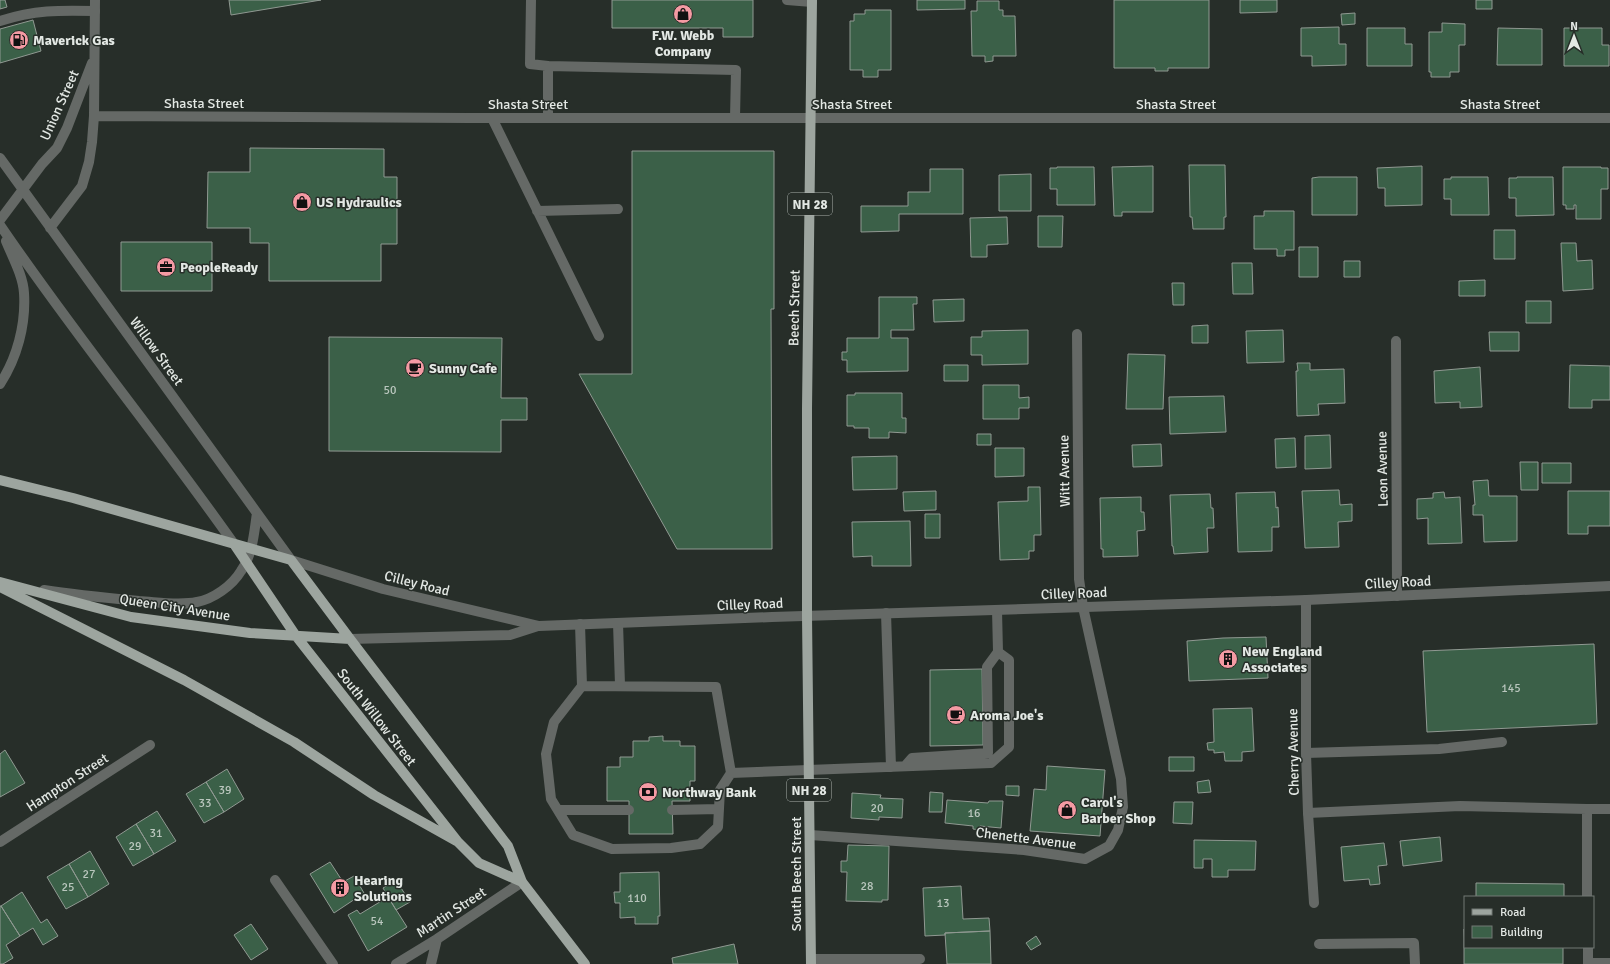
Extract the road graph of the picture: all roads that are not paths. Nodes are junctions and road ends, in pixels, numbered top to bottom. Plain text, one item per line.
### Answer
1 (95, 0) edge
2 (530, 0) edge
3 (786, 0) edge
4 (812, 1) edge
5 (95, 11) junction
6 (0, 21) edge
7 (95, 56) junction
8 (548, 66) junction
9 (94, 116) junction
10 (492, 118) junction
11 (548, 118) junction
12 (735, 118) junction
13 (810, 118) junction
14 (1610, 118) edge
15 (0, 158) edge
16 (22, 189) junction
17 (618, 209) dead end
18 (537, 211) junction
19 (0, 220) edge
20 (0, 226) edge
21 (50, 228) junction
22 (1077, 334) dead end
23 (599, 336) dead end
24 (1396, 342) dead end
25 (0, 384) edge
26 (0, 480) edge
27 (257, 513) junction
28 (234, 544) junction
29 (251, 549) junction
30 (291, 560) junction
31 (246, 562) junction
32 (0, 582) edge
33 (1610, 586) edge
34 (0, 587) edge
35 (22, 588) junction
36 (1397, 596) junction
37 (1306, 600) junction
38 (1083, 607) junction
39 (997, 610) junction
40 (886, 613) junction
41 (807, 616) junction
42 (618, 623) junction
43 (580, 624) junction
44 (539, 626) junction
45 (296, 636) junction
46 (350, 639) junction
47 (998, 652) junction
48 (620, 685) junction
49 (582, 686) junction
50 (1502, 742) dead end
51 (150, 745) dead end
52 (1306, 753) junction
53 (891, 766) junction
54 (905, 766) junction
55 (809, 770) junction
56 (731, 773) junction
57 (719, 809) junction
58 (1587, 809) junction
59 (1610, 809) edge
60 (558, 810) junction
61 (629, 810) dead end
62 (672, 810) dead end
63 (1308, 813) junction
64 (810, 834) junction
65 (0, 842) edge
66 (458, 842) junction
67 (275, 880) dead end
68 (522, 882) junction
69 (1587, 896) edge
70 (1314, 903) dead end
71 (437, 939) junction
72 (1319, 944) dead end
73 (1588, 948) edge
74 (920, 959) dead end
75 (810, 962) edge
76 (1610, 963) edge
77 (333, 964) edge
78 (396, 964) edge
79 (431, 964) edge
80 (585, 964) edge
81 (1415, 964) edge

1 - 5 street, Union Street
2 - 8 street
3 - 4 street
4 - 13 main road, Beech Street / NH 28
5 - 6 street
5 - 7 street, Union Street
7 - 9 street, Union Street
7 - 16 street, Union Street
8 - 11 street
8 - 12 street
9 - 10 street, Shasta Street
9 - 21 street, Union Street
10 - 11 street, Shasta Street
10 - 18 street
11 - 12 street, Shasta Street
12 - 13 street, Shasta Street
13 - 14 street, Shasta Street
13 - 41 main road, Beech Street / NH 28
15 - 16 street, Willow Street
16 - 19 street, Union Street
16 - 21 street, Willow Street
17 - 18 street
18 - 23 street
20 - 25 street
20 - 28 street
21 - 27 street, Willow Street
22 - 38 street, Witt Avenue
24 - 36 street, Leon Avenue
26 - 28 main road
27 - 29 street
27 - 30 street, Willow Street
28 - 29 main road
28 - 31 main road, South Willow Street
29 - 30 main road
29 - 31 street
30 - 44 street, Cilley Road
30 - 46 main road, South Willow Street
31 - 35 street
31 - 45 main road, South Willow Street
32 - 35 main road, Queen City Avenue
33 - 36 street, Cilley Road
34 - 66 main road
35 - 45 main road, Queen City Avenue
36 - 37 street, Cilley Road
37 - 38 street, Cilley Road
37 - 52 street, Cherry Avenue
38 - 39 street, Cilley Road
38 - 64 street, Chenette Avenue
39 - 40 street, Cilley Road
39 - 47 street
40 - 41 street, Cilley Road
40 - 53 street
41 - 42 street, Cilley Road
41 - 55 main road, South Beech Street / NH 28
42 - 43 street, Cilley Road
42 - 48 street
43 - 44 street, Cilley Road
43 - 49 street
44 - 46 street, Cilley Road
45 - 46 main road, Queen City Avenue
45 - 66 main road, South Willow Street
46 - 68 main road, South Willow Street
47 - 54 street
47 - 54 street
48 - 49 street
48 - 56 street
49 - 60 street
50 - 52 street
51 - 65 street, Hampton Street
52 - 63 street, Cherry Avenue
53 - 54 street
53 - 55 street
55 - 56 street
55 - 64 main road, South Beech Street / NH 28
56 - 57 street
57 - 60 street
57 - 62 street
58 - 59 street
58 - 63 street
58 - 69 street
60 - 61 street
63 - 70 street, Cherry Avenue
64 - 75 main road, South Beech Street / NH 28
66 - 68 main road, South Willow Street
67 - 77 street
68 - 71 street, Martin Street
68 - 80 main road, South Willow Street
71 - 78 street, Martin Street
71 - 79 street
72 - 81 street
73 - 76 street
74 - 75 street

